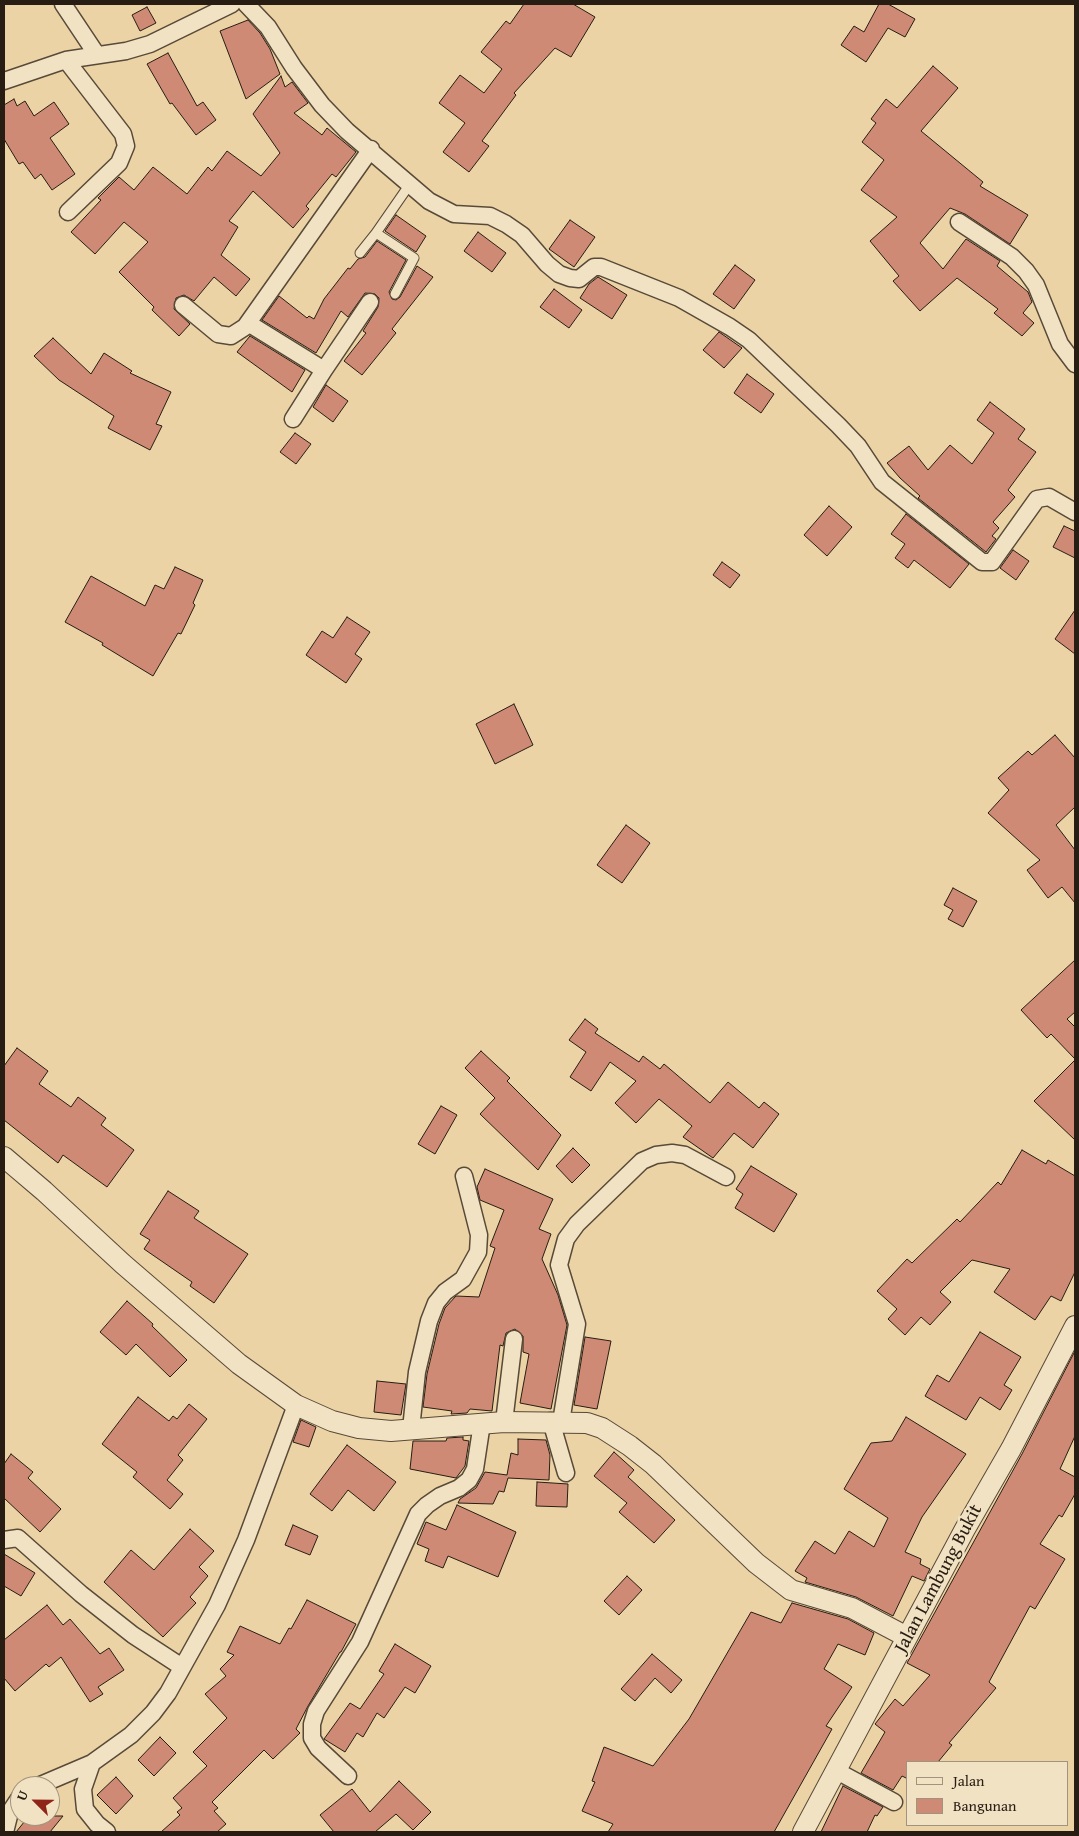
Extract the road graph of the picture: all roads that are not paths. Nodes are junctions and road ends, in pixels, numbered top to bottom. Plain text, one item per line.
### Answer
1 (63, 4) edge
2 (232, 4) edge
3 (246, 4) edge
4 (97, 55) junction
5 (66, 60) junction
6 (4, 81) edge
7 (371, 149) junction
8 (410, 184) junction
9 (68, 212) dead end
10 (959, 222) dead end
11 (376, 233) junction
12 (360, 253) dead end
13 (395, 294) dead end
14 (370, 302) dead end
15 (183, 305) dead end
16 (248, 323) junction
17 (1075, 364) edge
18 (324, 370) junction
19 (293, 419) dead end
20 (1075, 512) edge
21 (4, 1157) edge
22 (464, 1176) dead end
23 (726, 1177) dead end
24 (1075, 1326) edge
25 (514, 1339) dead end
26 (296, 1405) junction
27 (504, 1422) junction
28 (556, 1422) junction
29 (482, 1423) junction
30 (411, 1429) junction
31 (566, 1473) dead end
32 (4, 1524) edge
33 (11, 1539) edge
34 (907, 1637) junction
35 (182, 1667) junction
36 (92, 1763) junction
37 (835, 1770) junction
38 (348, 1776) dead end
39 (60, 1777) edge
40 (894, 1802) dead end
41 (10, 1812) edge
42 (5, 1832) edge
43 (107, 1832) edge
44 (803, 1832) edge

1 - 4 street
2 - 4 street
3 - 7 street
4 - 5 street
5 - 6 street
5 - 9 street
7 - 8 street
7 - 16 street
8 - 11 lane
8 - 20 street
10 - 17 street
11 - 12 lane
11 - 13 lane
14 - 18 street
15 - 16 street
16 - 18 street
18 - 19 street
21 - 26 street
22 - 30 street
23 - 28 street
24 - 34 street, Jalan Lambung Bukit
25 - 27 street
26 - 30 street
26 - 35 street
27 - 28 street
27 - 29 street
28 - 31 street
28 - 34 street
29 - 30 street
29 - 38 street
32 - 33 street
33 - 35 street
34 - 37 street, Jalan Lambung Bukit
35 - 36 street
36 - 39 street
36 - 43 street
37 - 40 street
37 - 44 street, Jalan Lambung Bukit
41 - 42 street

